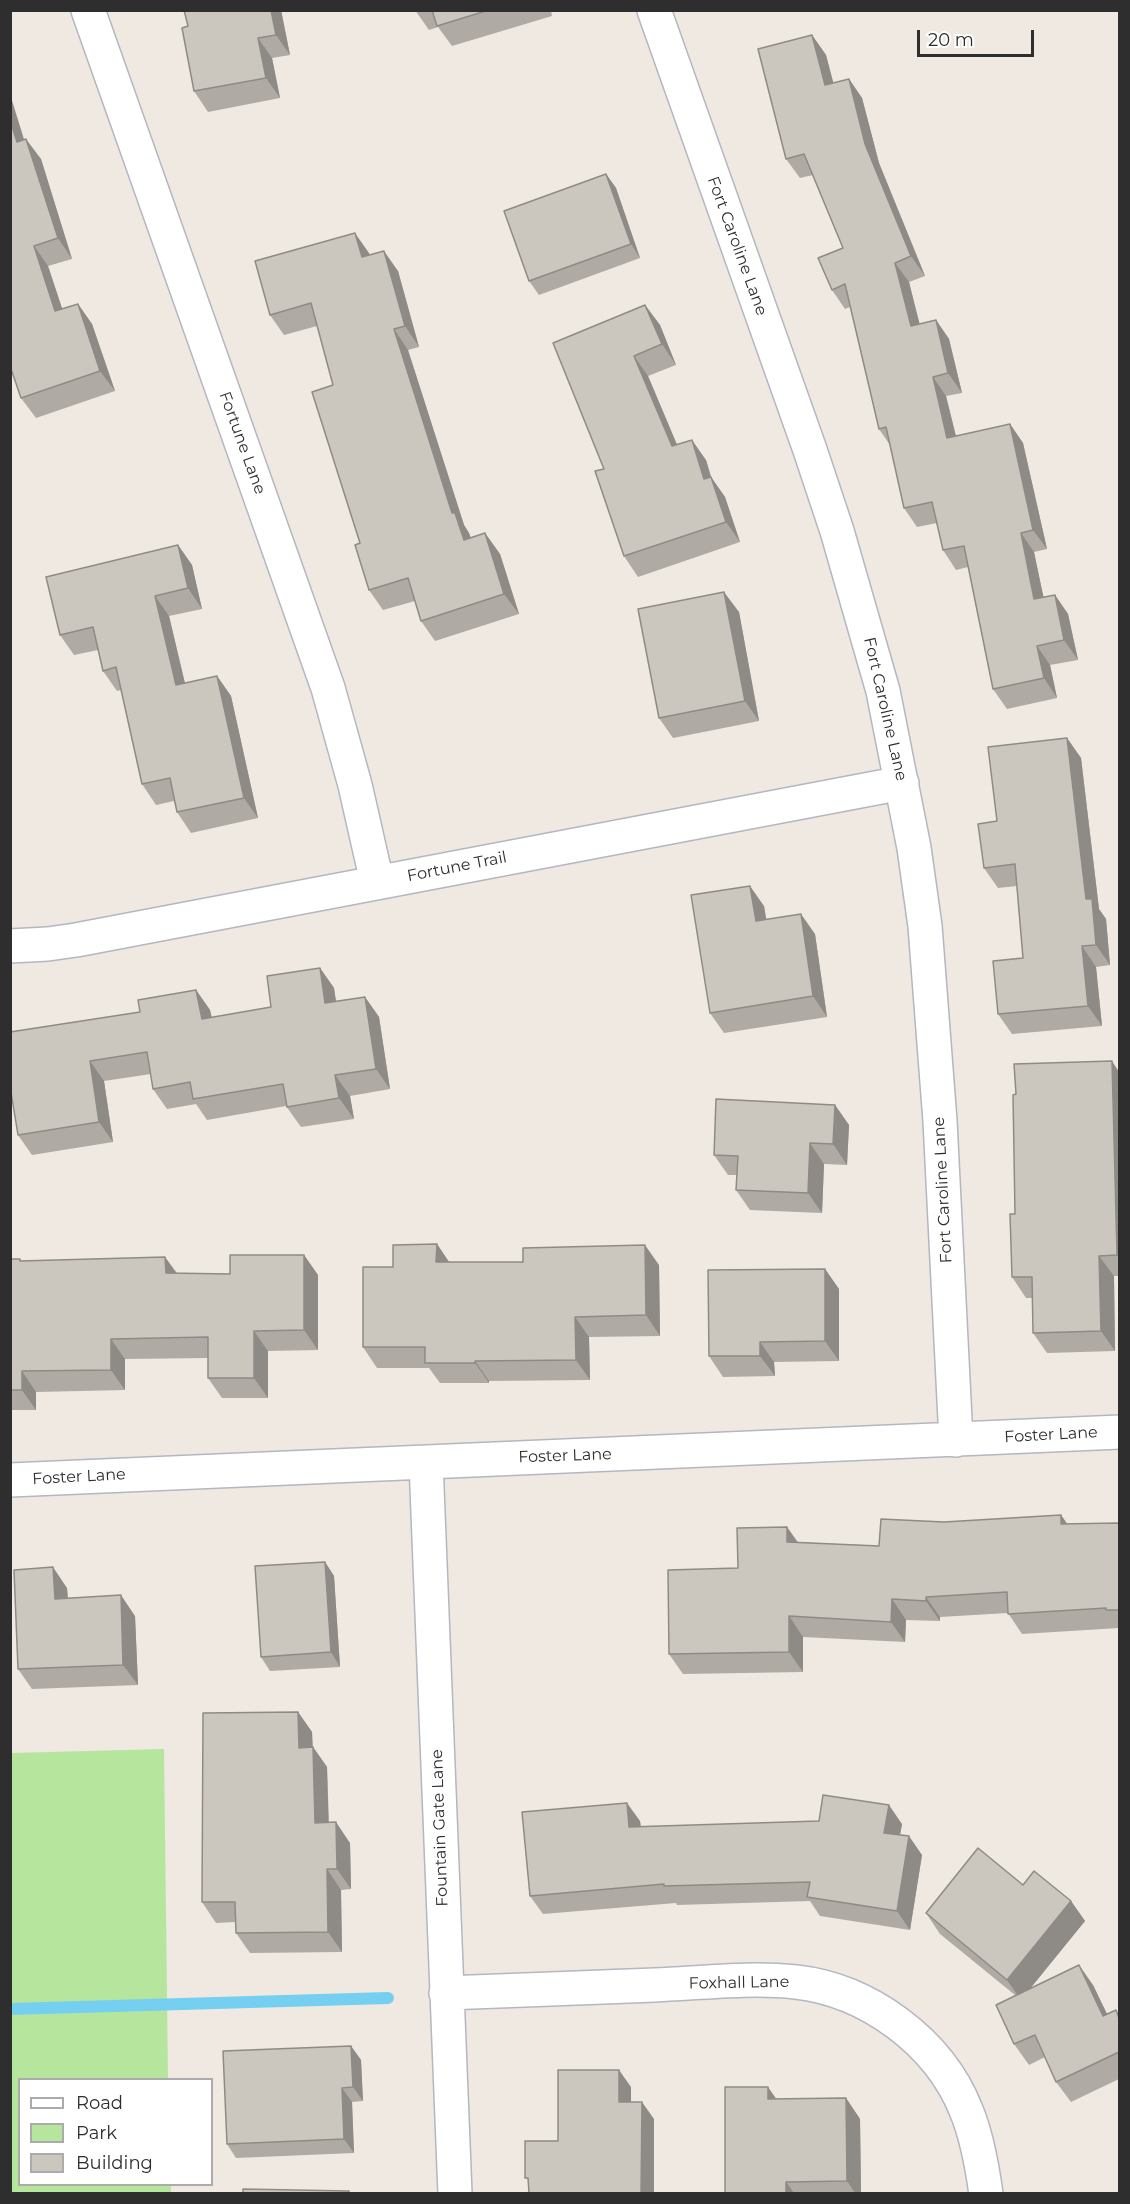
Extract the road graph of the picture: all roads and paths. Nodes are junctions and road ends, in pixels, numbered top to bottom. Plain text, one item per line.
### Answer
1 (88, 10) edge
2 (654, 10) edge
3 (903, 783) junction
4 (377, 882) junction
5 (10, 946) edge
6 (1119, 1432) edge
7 (956, 1440) junction
8 (426, 1462) junction
9 (10, 1480) edge
10 (446, 1993) junction
11 (455, 2193) edge
12 (986, 2193) edge

1 - 4 street, Fortune Lane
2 - 3 street, Fort Caroline Lane
3 - 4 street, Fortune Trail
3 - 7 street, Fort Caroline Lane
4 - 5 street, Fortune Trail
6 - 7 street, Foster Lane
7 - 8 street, Foster Lane
8 - 9 street, Foster Lane
8 - 10 street, Fountain Gate Lane
10 - 11 street, Fountain Gate Lane
10 - 12 street, Foxhall Lane

